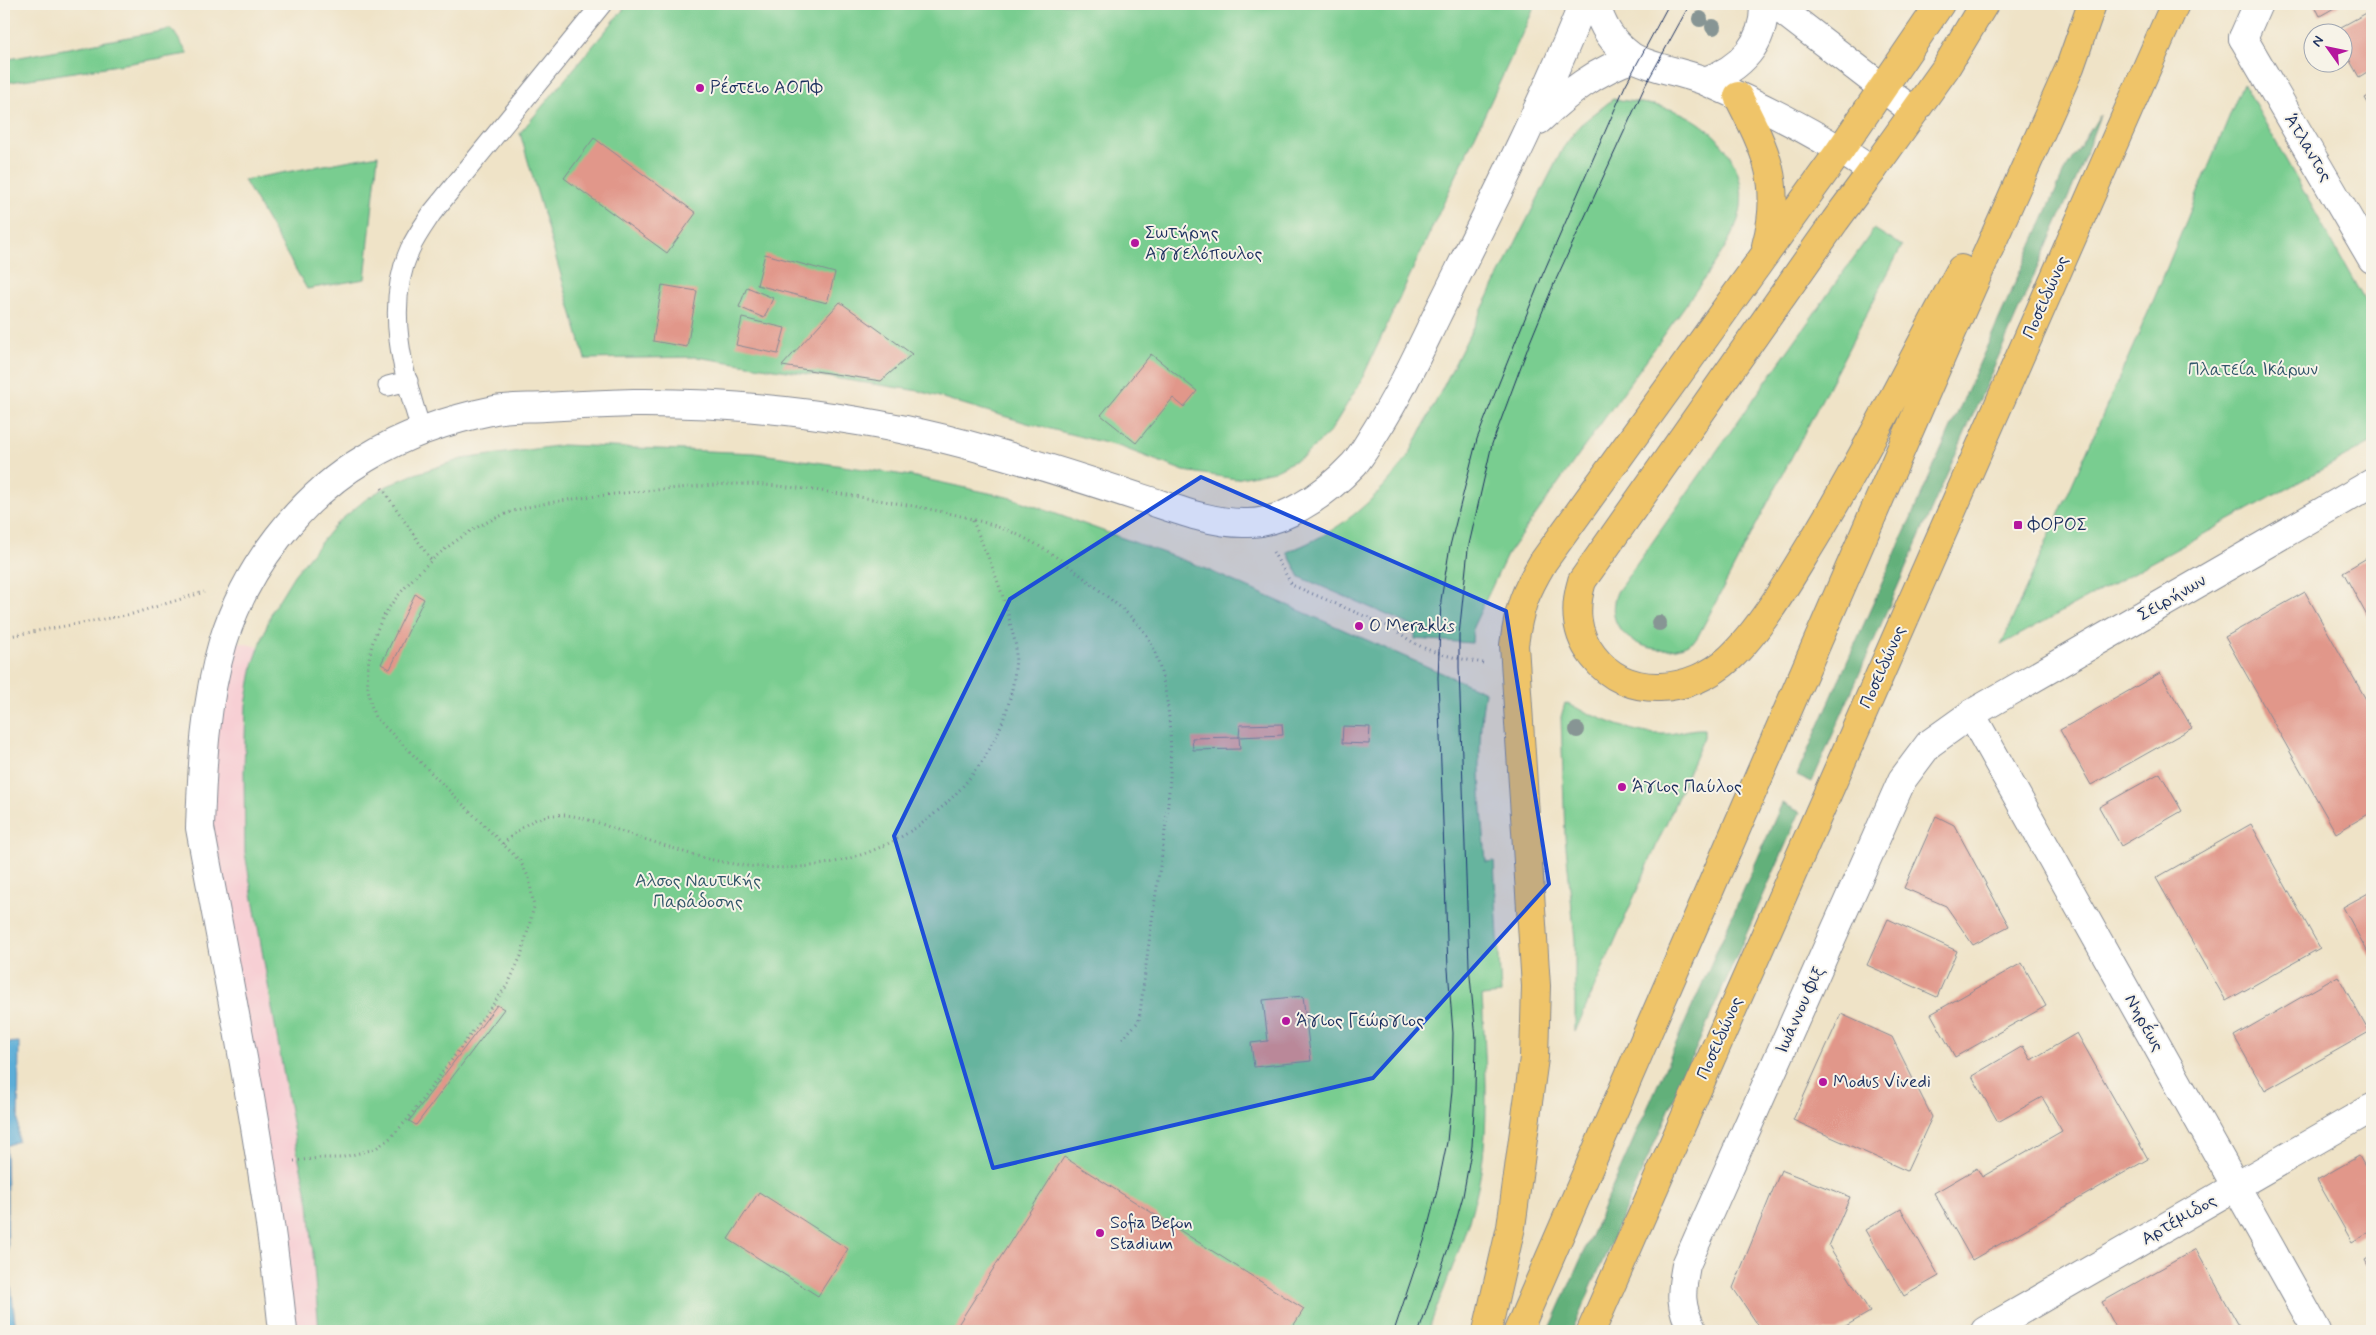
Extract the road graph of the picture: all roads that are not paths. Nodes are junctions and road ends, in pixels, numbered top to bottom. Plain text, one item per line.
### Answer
1 (602, 4) edge
2 (1583, 4) edge
3 (1596, 4) edge
4 (1764, 4) edge
5 (1774, 4) edge
6 (1940, 4) edge
7 (1984, 4) edge
8 (2092, 4) edge
9 (2176, 4) edge
10 (2258, 4) edge
11 (1634, 58) junction
12 (2070, 67) junction
13 (1705, 81) junction
14 (1883, 88) junction
15 (1738, 96) junction
16 (1914, 112) junction
17 (1530, 128) junction
18 (1841, 149) junction
19 (1872, 171) junction
20 (1763, 257) junction
21 (2372, 259) edge
22 (408, 381) junction
23 (388, 386) dead end
24 (422, 432) junction
25 (2372, 483) edge
26 (1972, 714) junction
27 (2372, 1108) edge
28 (2234, 1187) junction
29 (282, 1331) edge
30 (1487, 1331) edge
31 (1518, 1331) edge
32 (1591, 1331) edge
33 (1693, 1331) edge
34 (1985, 1331) edge
35 (2317, 1331) edge

1 - 22 lane
2 - 17 street
3 - 11 street
4 - 13 street
5 - 14 street
6 - 14 main road
7 - 16 main road
8 - 12 main road
9 - 32 main road, Ποσειδώνος
10 - 21 street, Άτλαντος
11 - 13 street
11 - 17 street
12 - 19 main road
12 - 31 main road
13 - 15 street
14 - 16 street
14 - 18 main road
15 - 18 street
15 - 20 main road
16 - 19 main road
17 - 24 street
18 - 19 street
18 - 20 main road
20 - 30 main road
22 - 23 lane
22 - 24 lane
24 - 29 street
25 - 26 street, Σειρήνων
26 - 28 street, Νηρέως
26 - 33 street, Ιωάννου Φιξ
27 - 28 street, Αρτέμιδος
28 - 34 street, Αρτέμιδος
28 - 35 street, Νηρέως

